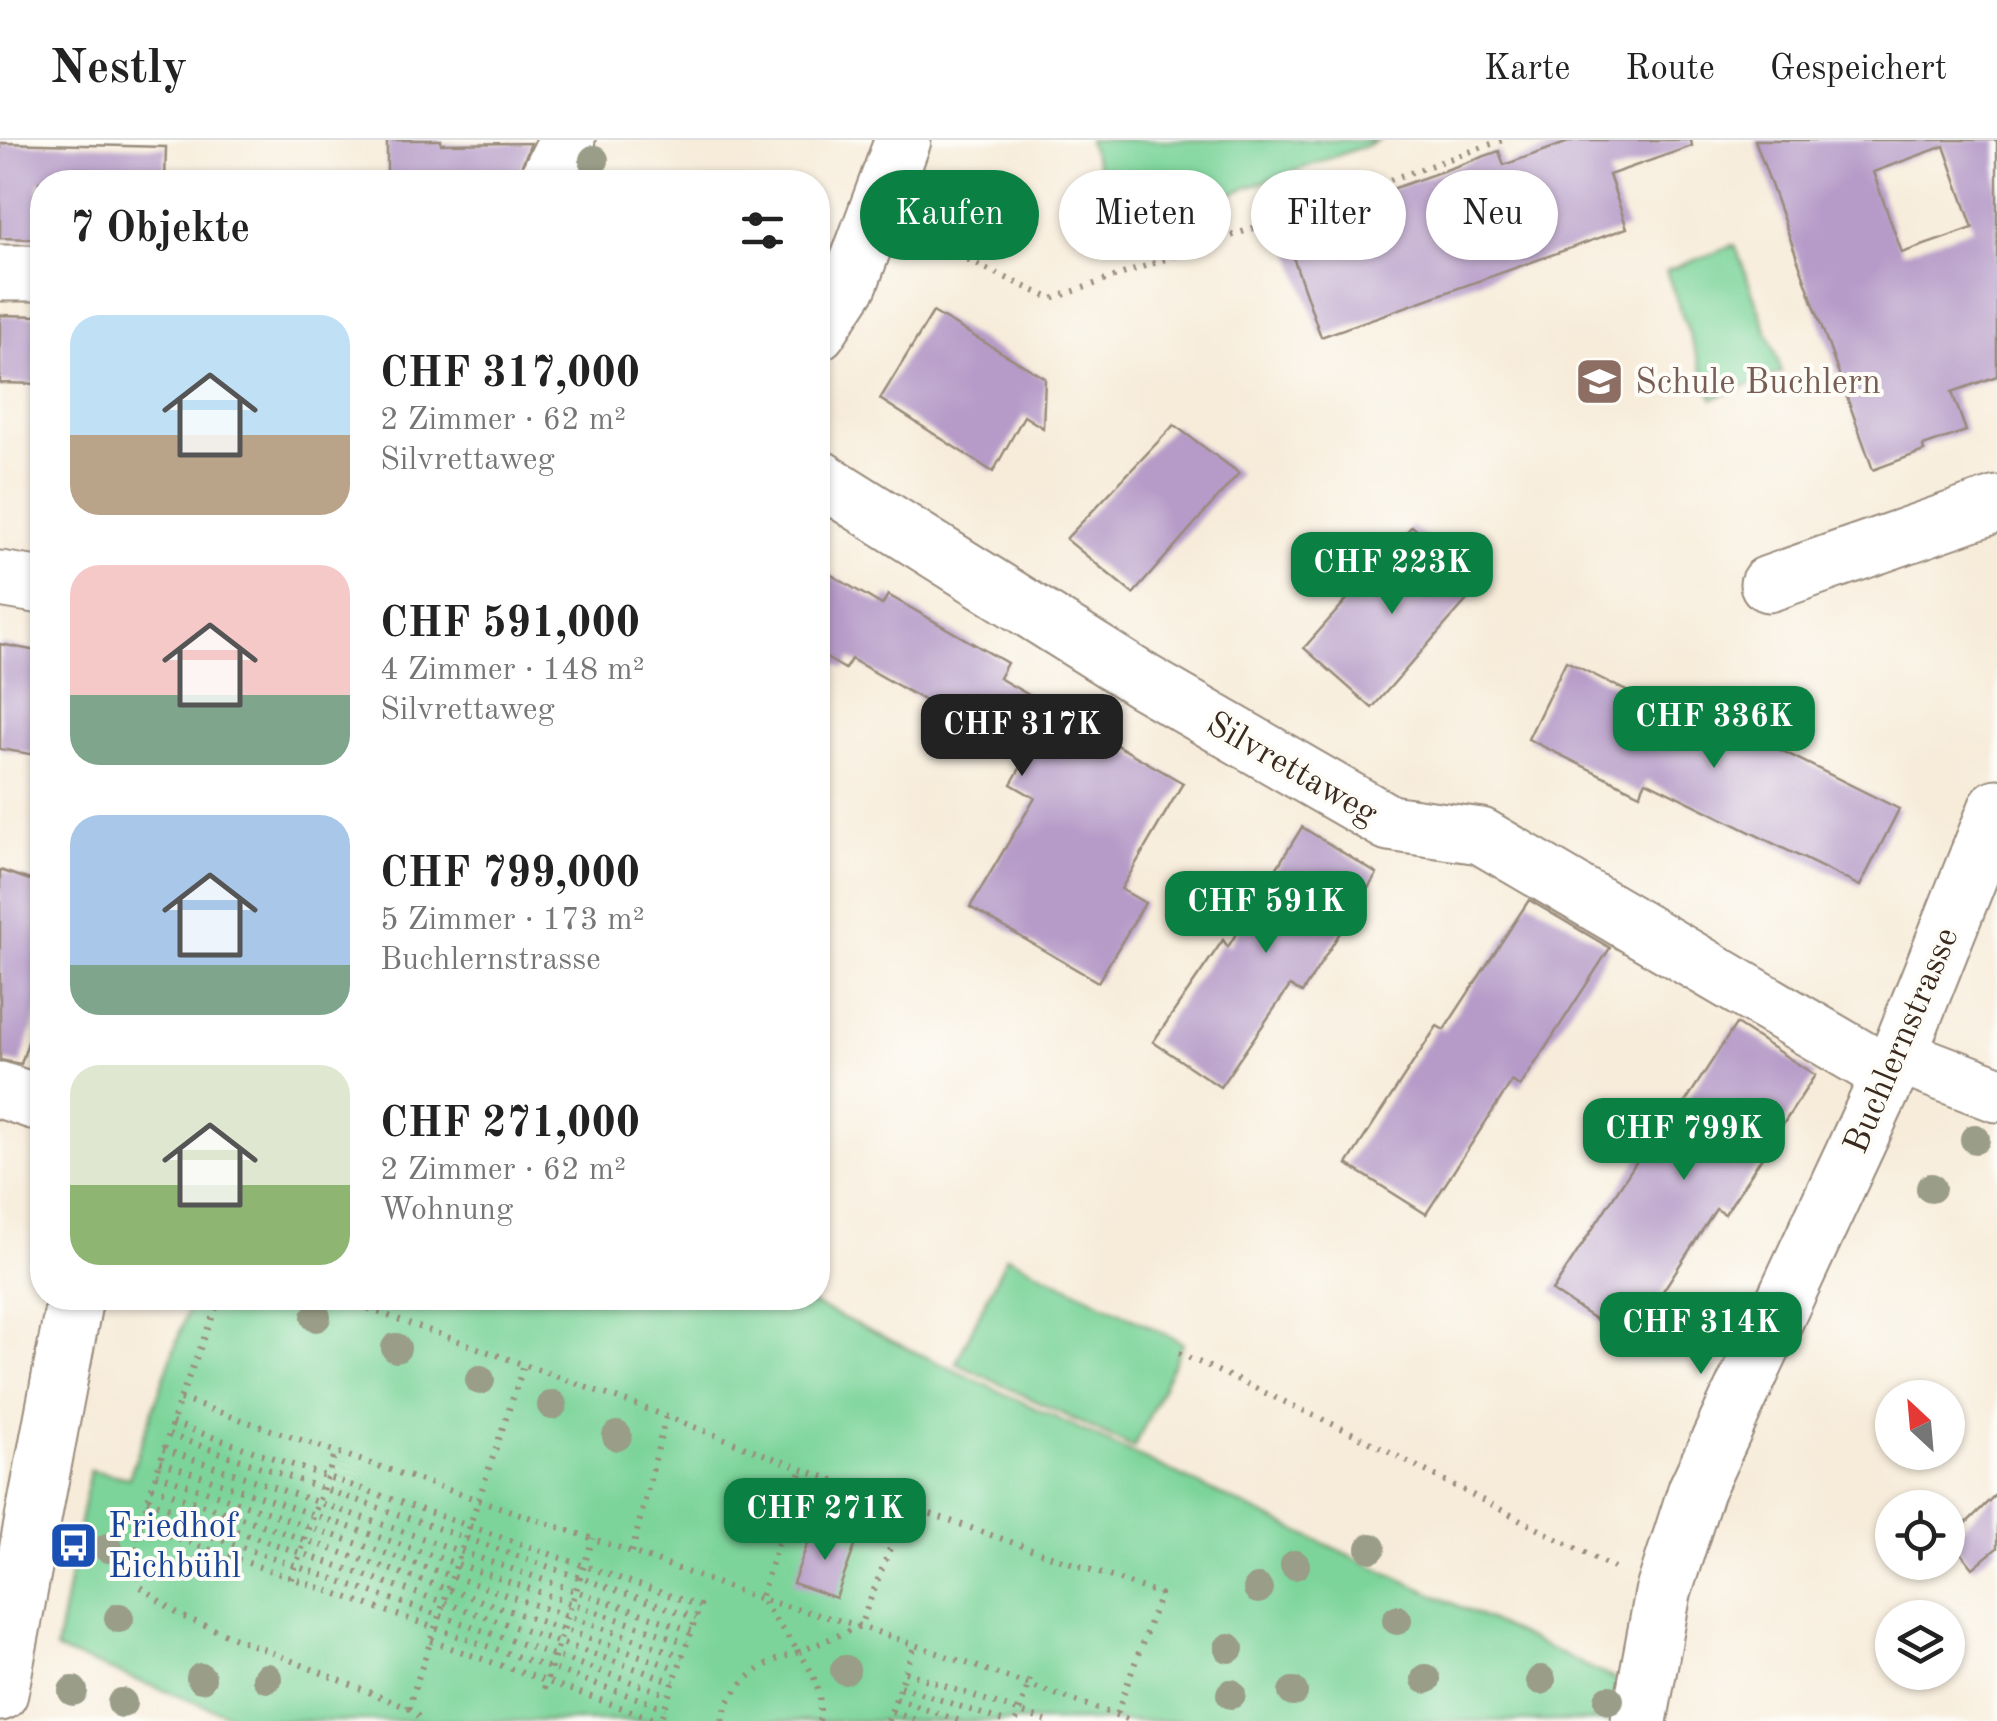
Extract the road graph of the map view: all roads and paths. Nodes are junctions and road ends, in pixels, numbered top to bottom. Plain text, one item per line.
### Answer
1 (567, 140) edge
2 (903, 140) edge
3 (1503, 140) edge
4 (552, 170) edge
5 (967, 260) edge
6 (0, 273) edge
7 (30, 274) edge
8 (830, 313) edge
9 (830, 485) edge
10 (1997, 504) edge
11 (0, 579) edge
12 (30, 584) edge
13 (1768, 584) dead end
14 (1997, 807) edge
15 (1894, 1066) junction
16 (0, 1090) edge
17 (1997, 1094) edge
18 (30, 1100) edge
19 (72, 1310) edge
20 (215, 1310) edge
21 (372, 1310) edge
22 (1179, 1353) dead end
23 (524, 1365) junction
24 (180, 1399) junction
25 (666, 1416) junction
26 (172, 1423) junction
27 (169, 1435) junction
28 (164, 1449) junction
29 (336, 1452) junction
30 (160, 1462) junction
31 (802, 1469) junction
32 (156, 1474) junction
33 (326, 1476) junction
34 (152, 1487) junction
35 (323, 1489) junction
36 (147, 1500) junction
37 (479, 1500) junction
38 (318, 1502) junction
39 (907, 1504) junction
40 (143, 1513) junction
41 (313, 1516) junction
42 (139, 1525) junction
43 (470, 1525) junction
44 (309, 1527) junction
45 (466, 1538) junction
46 (592, 1538) junction
47 (304, 1541) junction
48 (461, 1551) junction
49 (632, 1552) junction
50 (300, 1554) junction
51 (584, 1564) junction
52 (296, 1566) junction
53 (456, 1566) junction
54 (454, 1576) junction
55 (580, 1577) junction
56 (291, 1579) junction
57 (449, 1590) junction
58 (576, 1590) junction
59 (1663, 1593) junction
60 (760, 1599) junction
61 (444, 1602) junction
62 (572, 1604) junction
63 (440, 1616) junction
64 (568, 1616) junction
65 (696, 1618) junction
66 (860, 1626) junction
67 (563, 1629) junction
68 (435, 1630) junction
69 (692, 1631) junction
70 (431, 1641) junction
71 (559, 1642) junction
72 (687, 1643) junction
73 (914, 1647) junction
74 (799, 1652) junction
75 (555, 1655) junction
76 (682, 1656) junction
77 (551, 1668) junction
78 (678, 1669) junction
79 (906, 1672) junction
80 (1032, 1672) dead end
81 (674, 1682) junction
82 (546, 1685) junction
83 (900, 1686) junction
84 (1028, 1686) junction
85 (0, 1693) edge
86 (670, 1694) junction
87 (896, 1699) junction
88 (408, 1708) junction
89 (665, 1708) junction
90 (892, 1712) junction
91 (1019, 1712) junction
92 (1115, 1718) edge
93 (422, 1721) edge
94 (660, 1721) edge
95 (722, 1721) edge
96 (818, 1721) edge
97 (888, 1721) edge
98 (918, 1721) edge
99 (960, 1721) edge
100 (1002, 1721) edge
101 (1016, 1721) edge
102 (1046, 1721) edge
103 (1133, 1721) edge
104 (1639, 1721) edge

1 - 4 street
2 - 8 street
3 - 5 path
6 - 7 street
9 - 15 street, Silvrettaweg
10 - 13 street
11 - 12 street
14 - 15 street, Buchlernstrasse
15 - 17 street, Silvrettaweg
15 - 59 street, Buchlernstrasse
16 - 18 street
19 - 85 street
20 - 24 path
21 - 23 path
22 - 59 path
23 - 25 path
23 - 37 path
24 - 26 path
24 - 29 path
25 - 31 path
25 - 49 path
26 - 27 path
26 - 33 path
27 - 28 path
27 - 35 path
28 - 30 path
28 - 38 path
29 - 33 path
29 - 37 path
30 - 32 path
30 - 41 path
31 - 39 path
31 - 60 path
32 - 34 path
32 - 44 path
33 - 35 path
33 - 43 path
34 - 36 path
34 - 47 path
35 - 38 path
35 - 45 path
36 - 40 path
36 - 50 path
37 - 43 path
37 - 46 path
38 - 41 path
38 - 48 path
39 - 66 path
39 - 92 path
40 - 42 path
40 - 52 path
41 - 44 path
41 - 53 path
42 - 56 path
42 - 88 path
43 - 45 path
43 - 51 path
44 - 47 path
44 - 54 path
45 - 48 path
45 - 55 path
46 - 49 path
46 - 51 path
47 - 50 path
47 - 57 path
48 - 53 path
48 - 58 path
49 - 60 path
50 - 52 path
50 - 61 path
51 - 55 path
51 - 65 path
52 - 56 path
52 - 63 path
53 - 54 path
53 - 62 path
54 - 57 path
54 - 64 path
55 - 58 path
55 - 65 path
56 - 68 path
57 - 61 path
57 - 67 path
58 - 62 path
58 - 69 path
59 - 104 street, Buchlernstrasse
60 - 66 path
60 - 74 path
61 - 63 path
61 - 71 path
62 - 64 path
62 - 72 path
63 - 68 path
63 - 75 path
64 - 67 path
64 - 76 path
65 - 69 path
66 - 73 path
66 - 74 path
67 - 71 path
67 - 78 path
68 - 70 path
68 - 77 path
69 - 72 path
70 - 82 path
70 - 88 path
71 - 75 path
71 - 81 path
72 - 76 path
73 - 79 path
73 - 84 path
74 - 95 path
74 - 96 path
75 - 77 path
75 - 86 path
76 - 78 path
77 - 82 path
77 - 89 path
78 - 81 path
79 - 83 path
79 - 91 path
80 - 84 path
81 - 86 path
82 - 94 path
83 - 87 path
83 - 100 path
84 - 91 path
84 - 92 path
86 - 89 path
87 - 90 path
87 - 99 path
88 - 93 path
89 - 94 path
90 - 97 path
90 - 98 path
91 - 101 path
91 - 102 path
92 - 103 path

